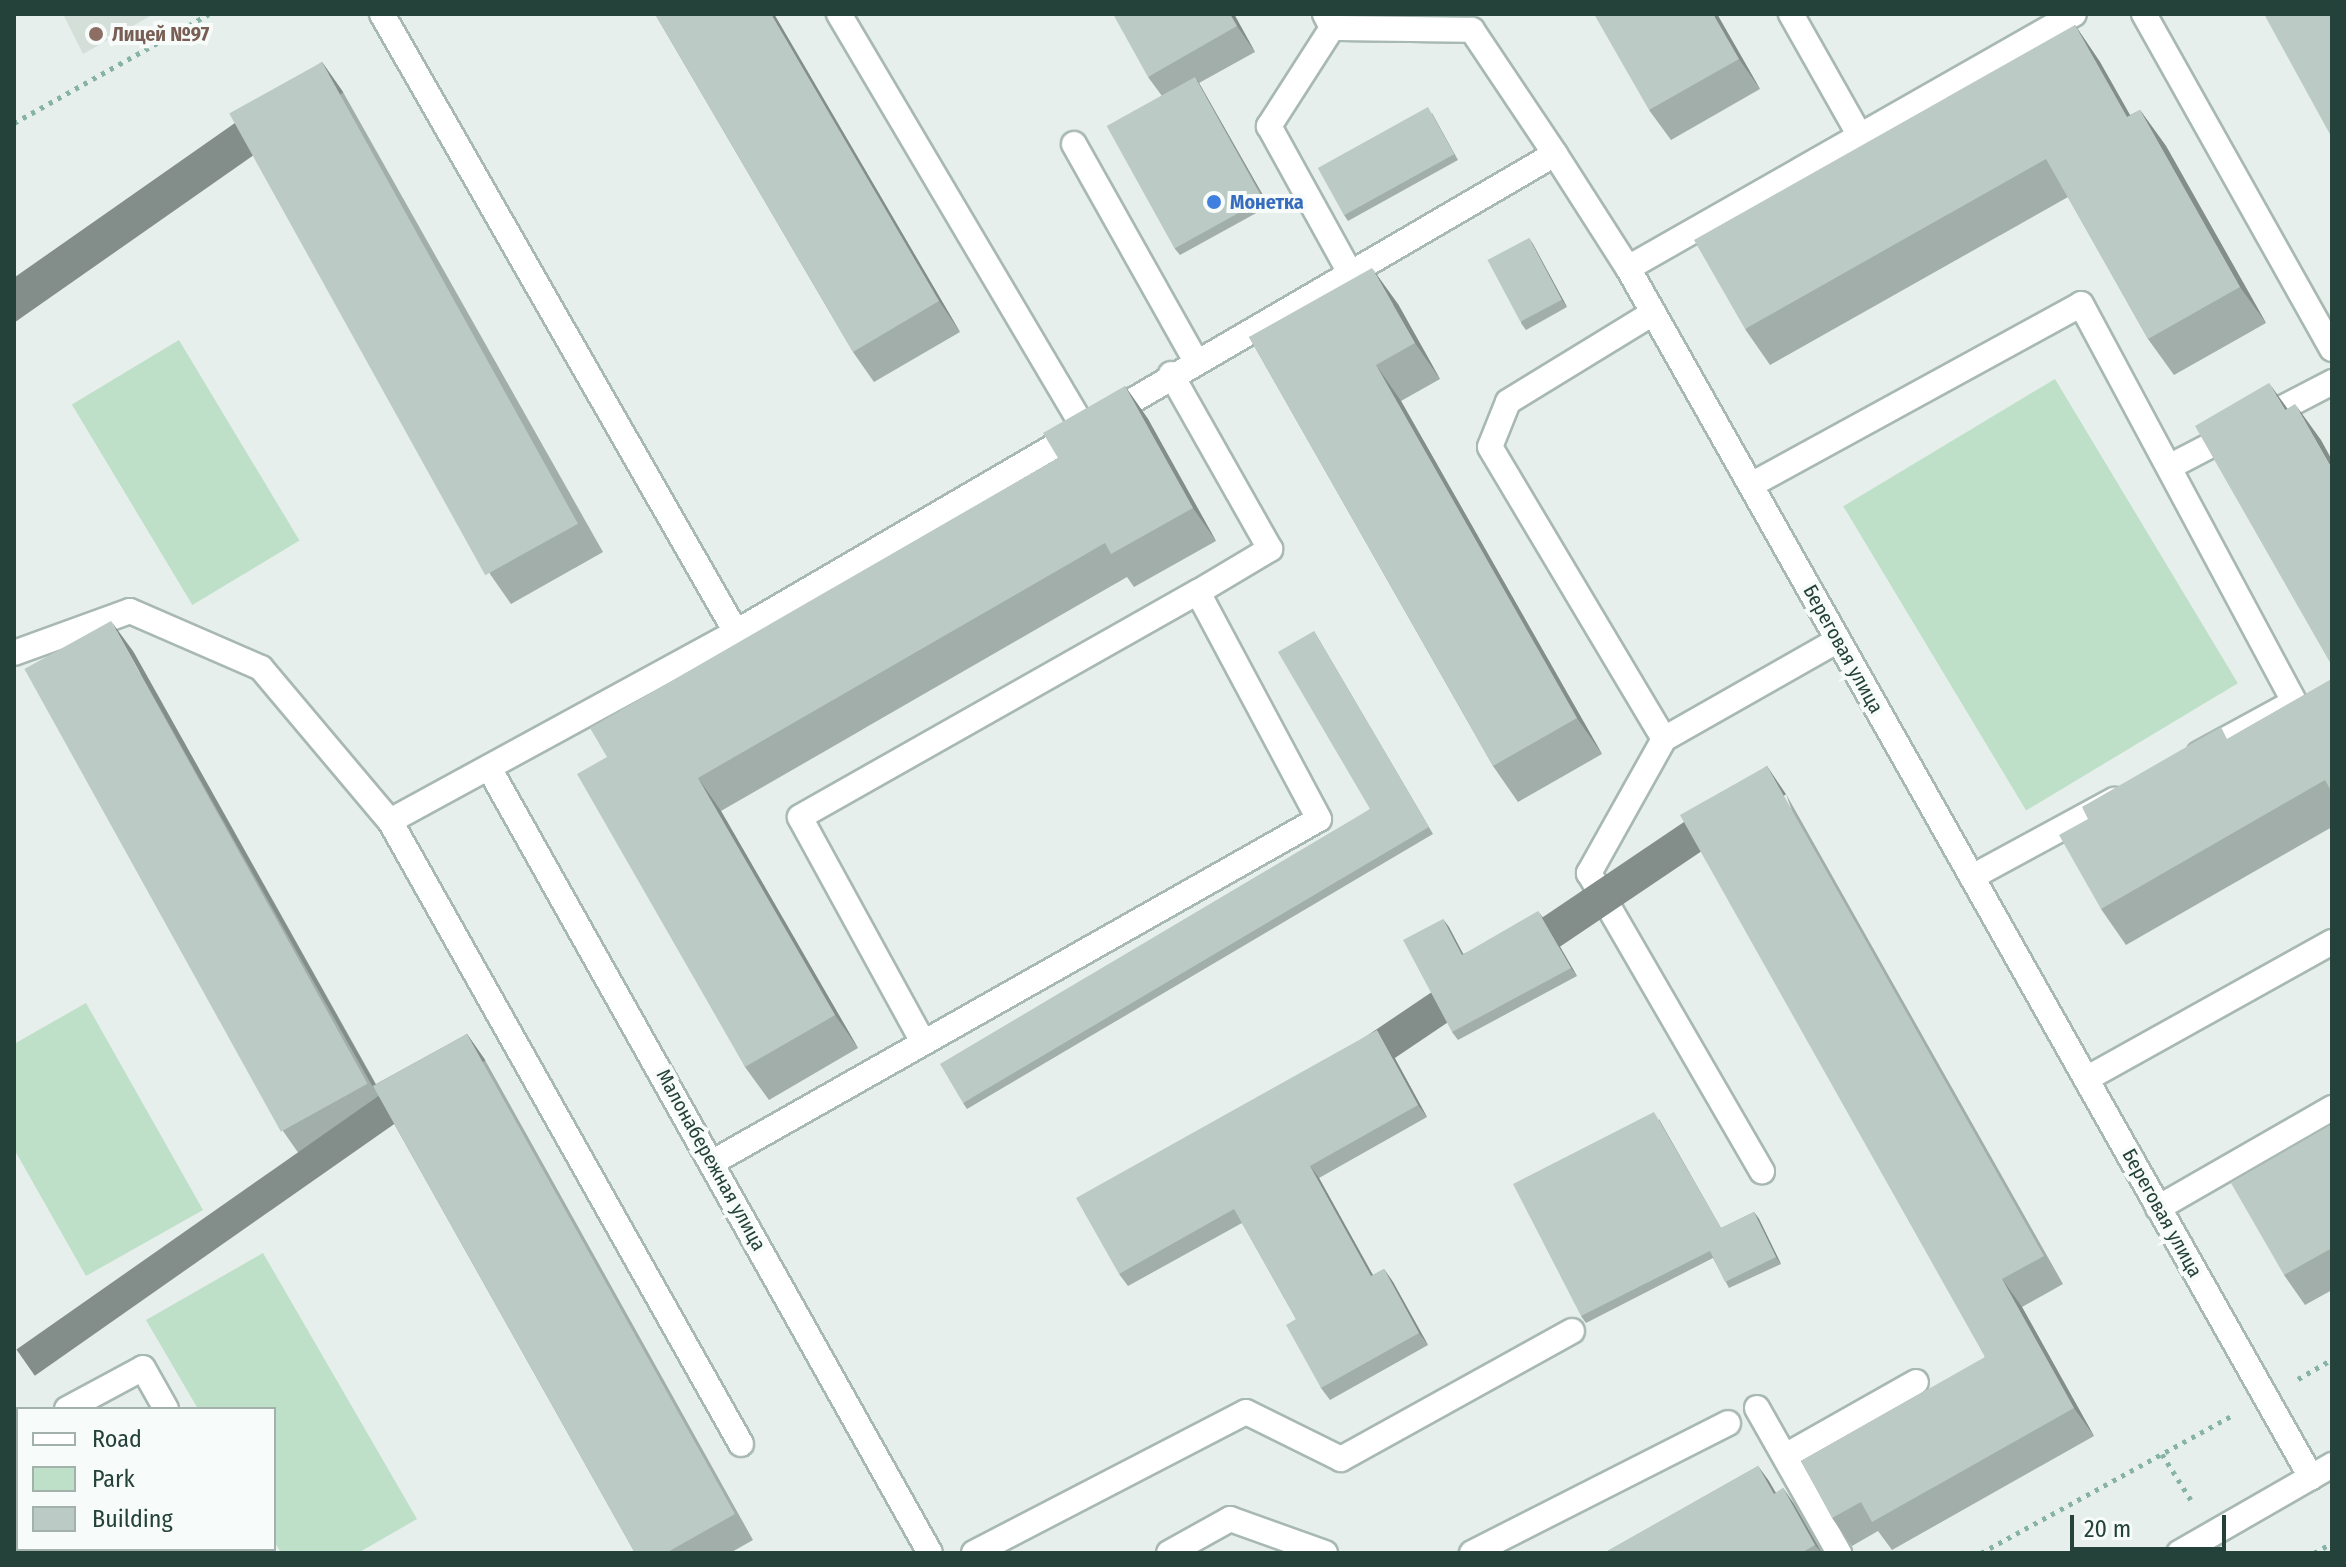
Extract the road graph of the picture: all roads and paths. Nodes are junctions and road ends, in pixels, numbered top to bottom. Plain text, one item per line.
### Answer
1 (209, 14) edge
2 (382, 14) edge
3 (839, 14) edge
4 (1791, 14) edge
5 (2074, 14) edge
6 (2144, 14) edge
7 (1328, 21) edge
8 (14, 123) edge
9 (1860, 136) junction
10 (1074, 144) dead end
11 (1555, 154) junction
12 (1628, 268) junction
13 (1348, 269) junction
14 (1653, 313) junction
15 (2332, 349) edge
16 (1195, 360) junction
17 (1171, 374) junction
18 (2332, 382) edge
19 (1083, 427) junction
20 (2169, 467) junction
21 (1751, 485) junction
22 (1198, 592) junction
23 (736, 632) junction
24 (1838, 640) junction
25 (14, 653) edge
26 (1664, 739) junction
27 (2182, 763) edge
28 (489, 768) junction
29 (2140, 786) edge
30 (390, 821) junction
31 (1972, 877) junction
32 (2332, 942) edge
33 (923, 1042) junction
34 (2086, 1079) junction
35 (2332, 1108) edge
36 (713, 1162) junction
37 (1762, 1171) dead end
38 (2158, 1208) junction
39 (1572, 1331) dead end
40 (2332, 1359) edge
41 (1916, 1382) dead end
42 (2266, 1398) junction
43 (71, 1407) edge
44 (165, 1407) edge
45 (1757, 1408) dead end
46 (1728, 1423) dead end
47 (741, 1444) dead end
48 (1787, 1455) junction
49 (2332, 1465) edge
50 (2311, 1477) junction
51 (2332, 1543) edge
52 (930, 1553) edge
53 (974, 1553) edge
54 (1169, 1553) edge
55 (1325, 1553) edge
56 (1472, 1553) edge
57 (1839, 1553) edge
58 (1981, 1553) edge
59 (2179, 1553) edge
60 (2314, 1553) edge

1 - 8 path
2 - 23 street
3 - 19 street
4 - 9 street
5 - 9 street
6 - 15 street
7 - 11 street, Береговая улица
7 - 13 street
9 - 12 street
10 - 16 street
11 - 12 street, Береговая улица
11 - 13 street
12 - 14 street, Береговая улица
13 - 16 street
14 - 21 street, Береговая улица
14 - 26 street
16 - 17 street
17 - 19 street
17 - 22 street
18 - 20 street
19 - 23 street
20 - 21 street
20 - 27 street
21 - 24 street, Береговая улица
22 - 33 street
22 - 33 street
23 - 28 street
24 - 26 street
24 - 31 street, Береговая улица
25 - 30 street
26 - 37 street
28 - 30 street
28 - 36 street, Малонабережная улица
29 - 31 street
30 - 47 street
31 - 34 street, Береговая улица
32 - 34 street
33 - 36 street
34 - 38 street, Береговая улица
35 - 38 street
36 - 52 street, Малонабережная улица
38 - 42 street, Береговая улица
39 - 53 street
40 - 42 path
41 - 48 street
42 - 50 street, Береговая улица
42 - 58 path
43 - 44 street
45 - 48 street
46 - 56 street
48 - 57 street
49 - 50 street
50 - 59 street
51 - 60 path
54 - 55 street

